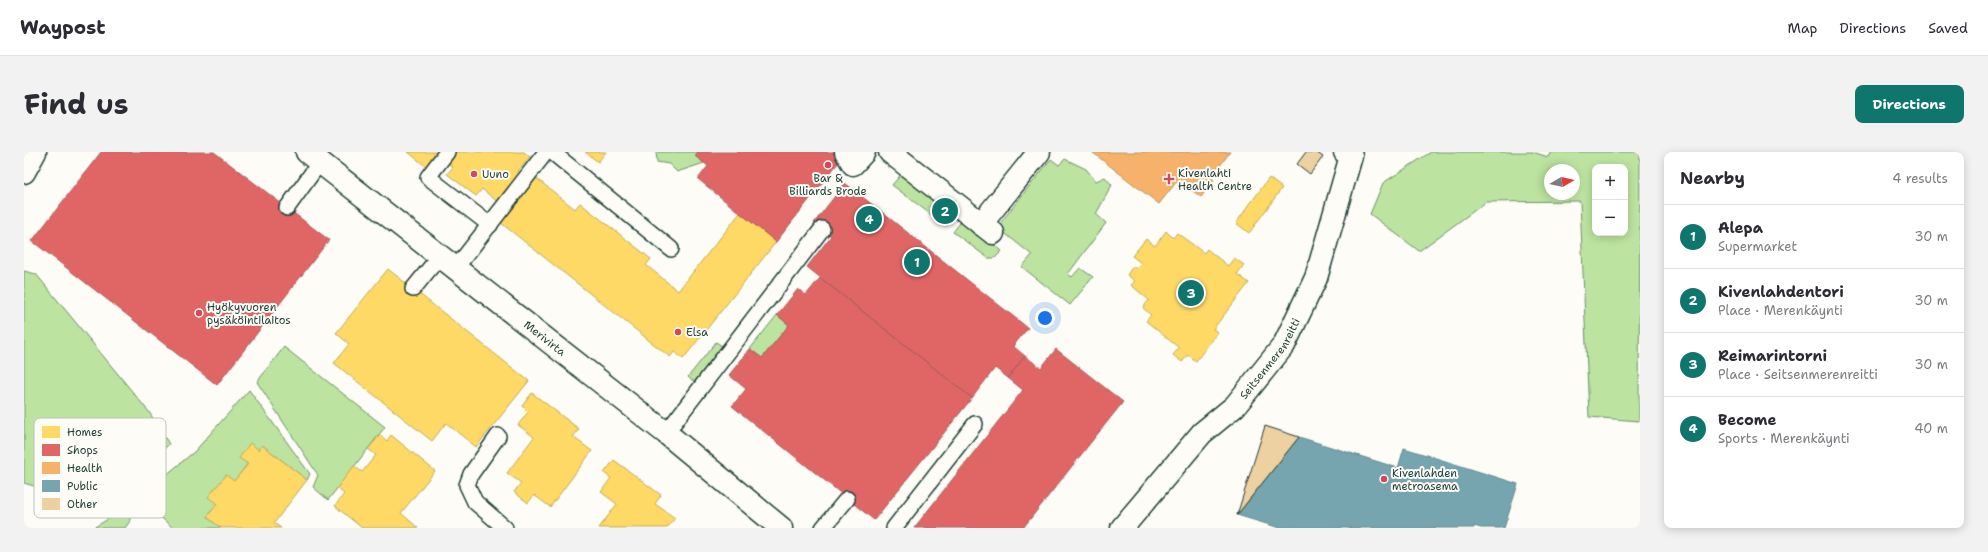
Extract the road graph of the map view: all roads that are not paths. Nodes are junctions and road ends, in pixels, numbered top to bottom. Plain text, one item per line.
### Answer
1 (35, 152) edge
2 (447, 152) edge
3 (546, 152) edge
4 (552, 152) edge
5 (890, 152) edge
6 (1039, 152) edge
7 (1345, 152) edge
8 (313, 157) edge
9 (24, 172) edge
10 (286, 208) dead end
11 (490, 225) junction
12 (822, 229) dead end
13 (671, 248) dead end
14 (447, 263) junction
15 (413, 289) dead end
16 (975, 424) dead end
17 (666, 434) junction
18 (498, 436) dead end
19 (847, 499) dead end
20 (505, 528) edge
21 (781, 528) edge
22 (823, 528) edge
23 (894, 528) edge
24 (1122, 528) edge

1 - 9 street
2 - 11 lane
3 - 11 lane
4 - 13 lane
5 - 6 street
7 - 24 street, Seitsenmerenreitti
8 - 10 lane
8 - 14 street, Merivirta
11 - 14 lane
12 - 17 lane
14 - 15 lane
14 - 17 street, Merivirta
16 - 23 lane
17 - 21 street, Merivirta
18 - 20 lane
19 - 22 lane

